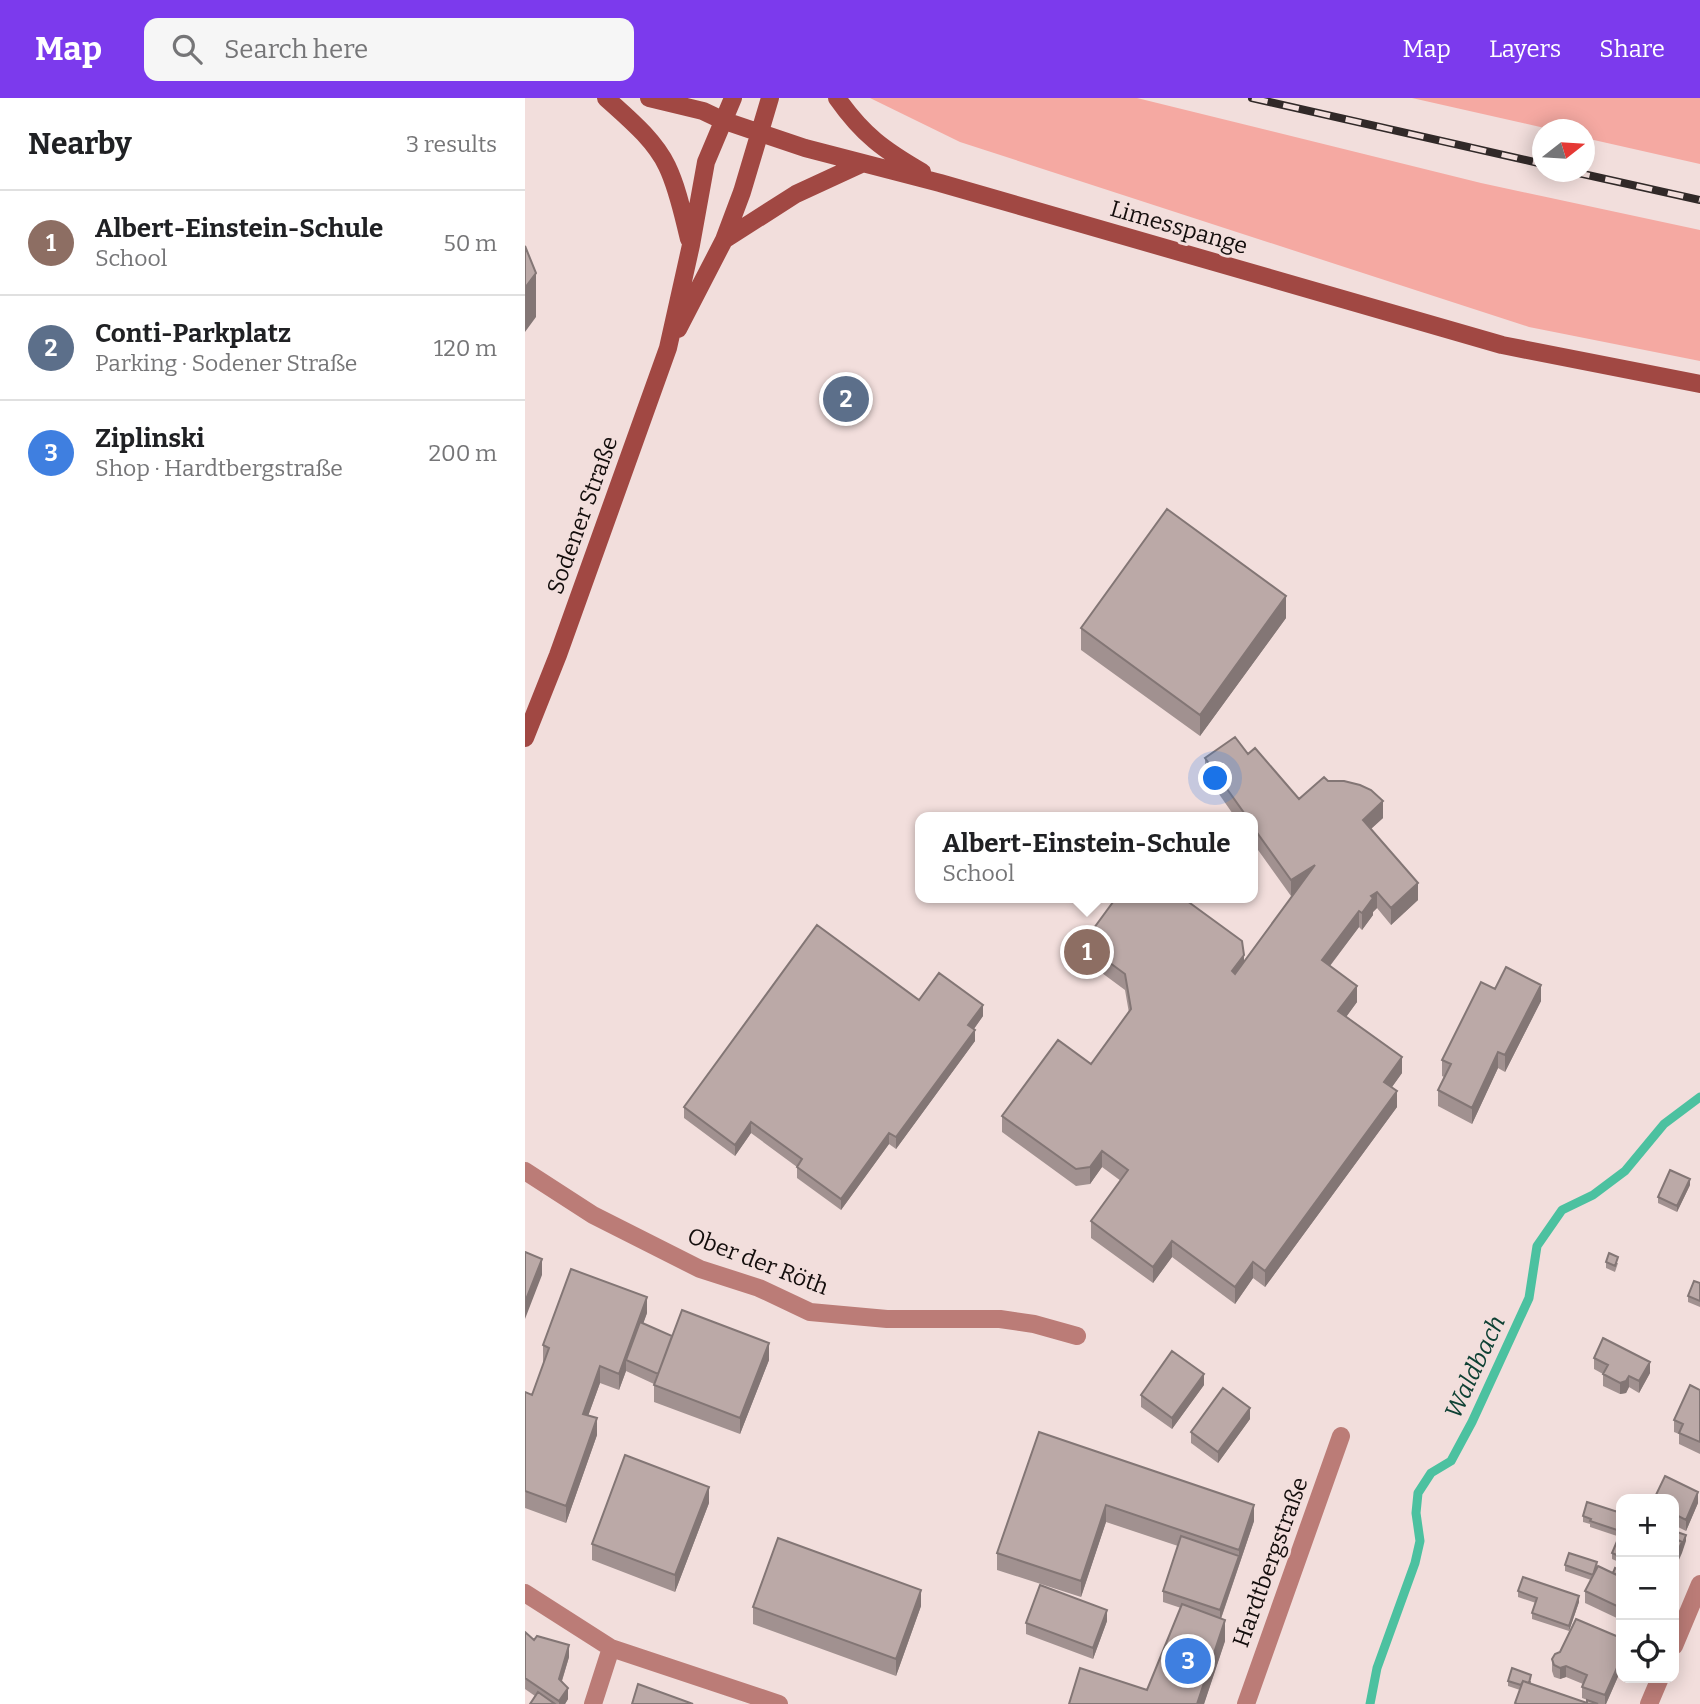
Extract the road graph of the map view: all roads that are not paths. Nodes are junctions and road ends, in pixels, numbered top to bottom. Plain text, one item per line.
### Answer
1 (606, 98) edge
2 (649, 98) edge
3 (733, 98) edge
4 (769, 98) edge
5 (837, 98) edge
6 (722, 120) junction
7 (758, 133) junction
8 (861, 164) junction
9 (940, 183) junction
10 (724, 240) junction
11 (691, 245) junction
12 (668, 348) junction
13 (1700, 384) edge
14 (525, 738) edge
15 (525, 1171) edge
16 (1077, 1336) dead end
17 (1341, 1436) dead end
18 (1700, 1584) edge
19 (525, 1593) edge
20 (1679, 1634) edge
21 (611, 1648) junction
22 (1658, 1683) edge
23 (593, 1704) edge
24 (779, 1704) edge
25 (1246, 1704) edge
26 (1650, 1704) edge

1 - 11 main road
2 - 6 main road, Limesspange
3 - 6 main road, Sodener Straße
4 - 7 main road, Sodener Straße
5 - 9 main road
6 - 7 main road, Limesspange
6 - 11 main road, Sodener Straße
7 - 8 main road, Limesspange
7 - 10 main road, Sodener Straße
8 - 9 main road, Limesspange
8 - 10 main road
9 - 13 main road, Limesspange
10 - 12 main road, Sodener Straße
11 - 12 main road, Sodener Straße
12 - 14 main road, Sodener Straße
15 - 16 street, Ober der Röth
17 - 25 street, Hardtbergstraße
18 - 20 street
19 - 21 street
21 - 23 street
21 - 24 street
22 - 26 street

